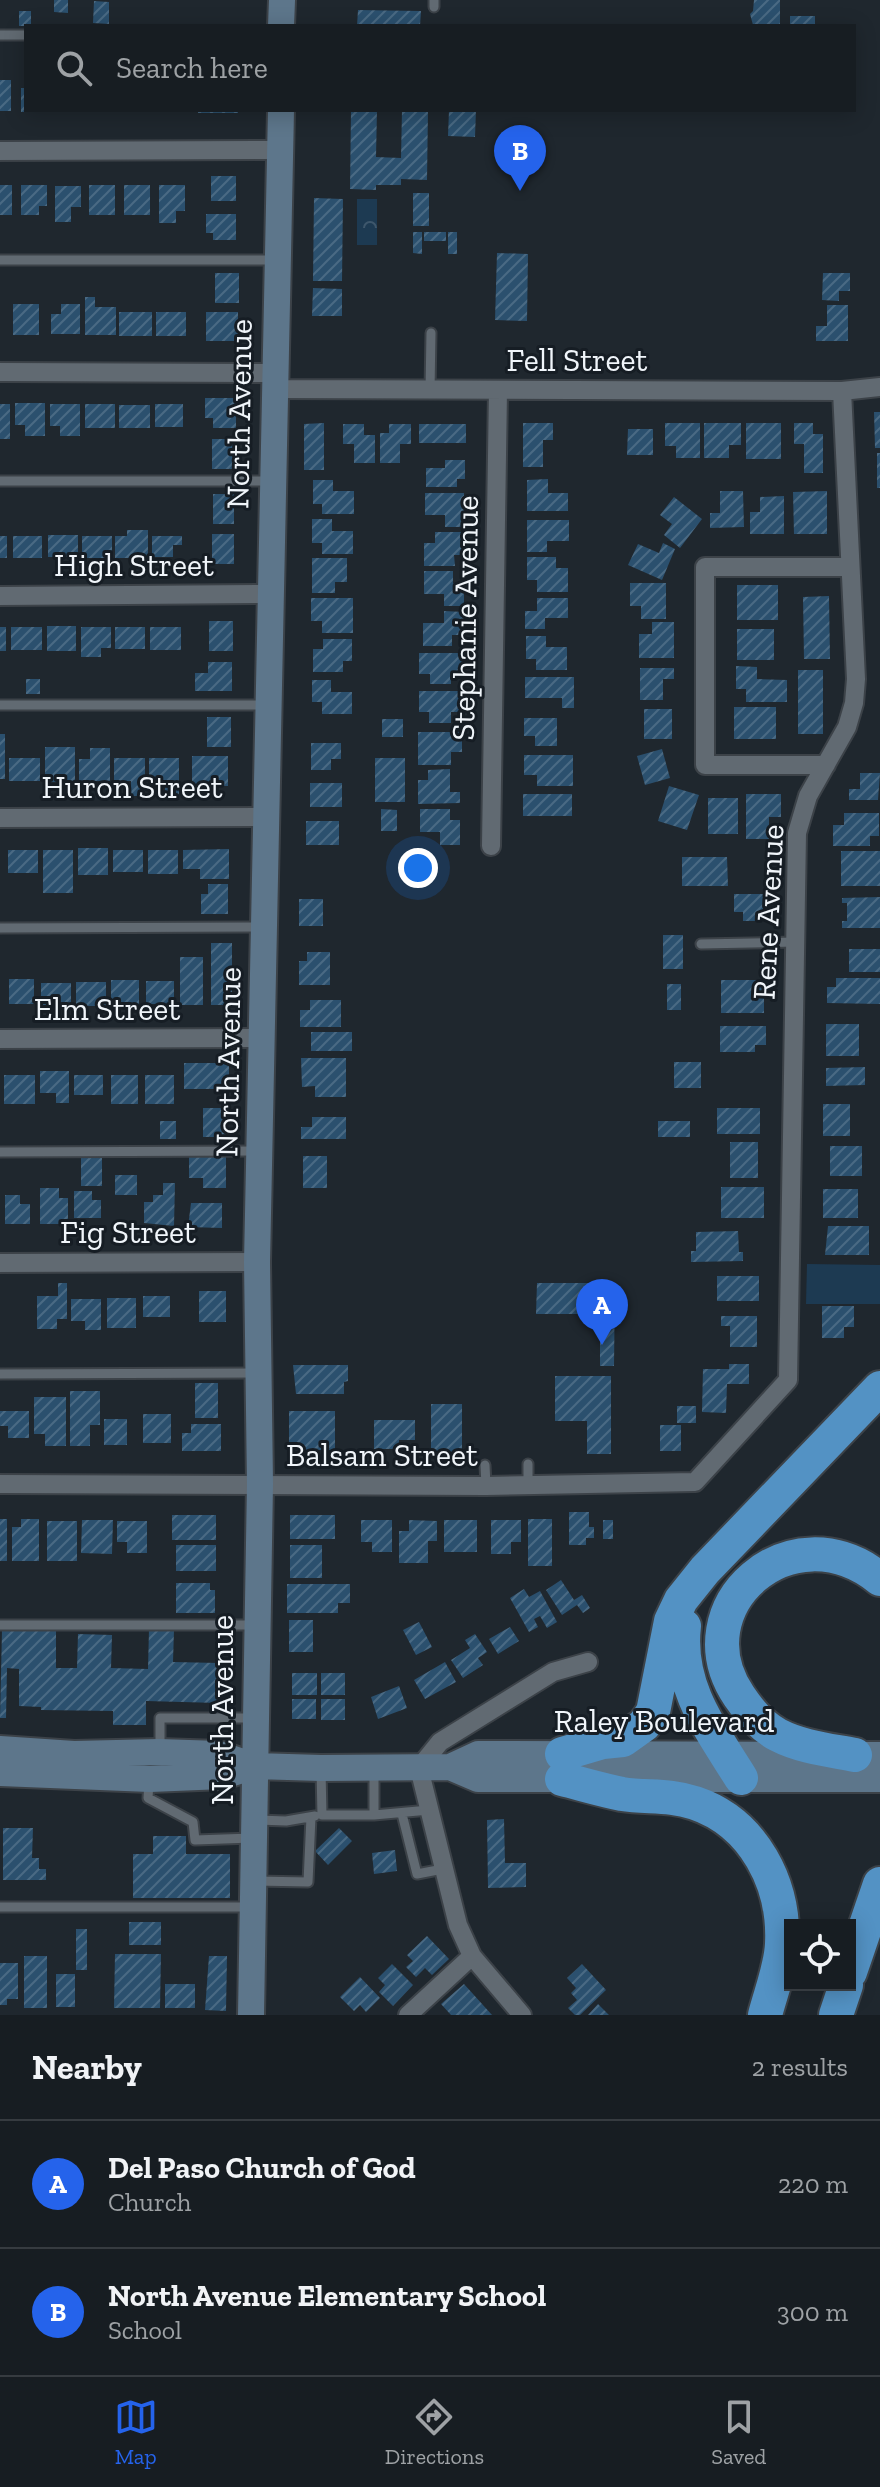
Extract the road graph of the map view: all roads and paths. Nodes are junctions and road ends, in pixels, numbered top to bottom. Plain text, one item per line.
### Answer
1 (282, 0) edge
2 (281, 24) edge
3 (0, 35) edge
4 (24, 35) edge
5 (281, 112) edge
6 (280, 150) junction
7 (0, 151) edge
8 (0, 260) edge
9 (277, 260) junction
10 (431, 333) dead end
11 (0, 372) edge
12 (274, 381) junction
13 (880, 387) edge
14 (430, 390) junction
15 (498, 390) junction
16 (842, 391) junction
17 (0, 481) edge
18 (271, 481) junction
19 (849, 567) junction
20 (269, 594) junction
21 (0, 596) edge
22 (0, 705) edge
23 (270, 705) junction
24 (826, 765) junction
25 (265, 817) junction
26 (0, 818) edge
27 (491, 846) dead end
28 (265, 927) junction
29 (0, 928) edge
30 (795, 942) junction
31 (701, 944) dead end
32 (262, 1038) junction
33 (0, 1039) edge
34 (259, 1151) junction
35 (0, 1152) edge
36 (257, 1262) junction
37 (0, 1263) edge
38 (258, 1373) junction
39 (0, 1374) edge
40 (880, 1388) edge
41 (742, 1432) joint
42 (528, 1464) dead end
43 (485, 1465) dead end
44 (0, 1484) edge
45 (260, 1484) junction
46 (528, 1485) junction
47 (486, 1486) junction
48 (701, 1577) junction
49 (880, 1579) edge
50 (0, 1625) edge
51 (256, 1625) junction
52 (588, 1662) dead end
53 (254, 1718) junction
54 (466, 1726) junction
55 (0, 1749) edge
56 (159, 1752) junction
57 (478, 1754) junction
58 (862, 1763) edge
59 (255, 1766) junction
60 (450, 1767) junction
61 (562, 1767) junction
62 (734, 1767) junction
63 (321, 1768) junction
64 (374, 1768) junction
65 (419, 1768) junction
66 (0, 1773) edge
67 (150, 1779) junction
68 (880, 1779) edge
69 (429, 1810) junction
70 (402, 1814) junction
71 (322, 1815) junction
72 (374, 1815) junction
73 (311, 1817) junction
74 (255, 1829) junction
75 (443, 1869) junction
76 (880, 1884) edge
77 (252, 1894) junction
78 (0, 1907) edge
79 (856, 1954) edge
80 (472, 1956) junction
81 (844, 1991) edge
82 (251, 2015) edge
83 (408, 2015) edge
84 (522, 2015) edge
85 (765, 2015) edge
86 (836, 2015) edge

1 - 2 street
3 - 4 lane
5 - 6 street, North Avenue
6 - 7 street
6 - 9 street, North Avenue
8 - 9 lane
9 - 12 street, North Avenue
10 - 14 lane
11 - 12 street, Fell Street
12 - 14 street, Fell Street
12 - 18 street, North Avenue
13 - 16 street, Fell Street
14 - 15 street, Fell Street
15 - 16 street, Fell Street
15 - 27 street, Stephanie Avenue
16 - 19 street, Rene Avenue
17 - 18 lane
18 - 20 street, North Avenue
19 - 24 street, Rene Avenue
19 - 24 street
20 - 21 street, High Street
20 - 23 street, North Avenue
22 - 23 lane
23 - 25 street, North Avenue
24 - 30 street, Rene Avenue
25 - 26 street, Huron Street
25 - 28 street, North Avenue
28 - 29 lane
28 - 32 street, North Avenue
30 - 31 lane
30 - 41 street, Rene Avenue
32 - 33 street, Elm Street
32 - 34 street, North Avenue
34 - 35 lane
34 - 36 street, North Avenue
36 - 37 street, Fig Street
36 - 38 street, North Avenue
38 - 39 lane
38 - 45 street, North Avenue
40 - 48 highway
41 - 46 street, Balsam Street
42 - 46 lane
43 - 47 lane
44 - 45 street, Balsam Street
45 - 47 street, Balsam Street
45 - 51 street, North Avenue
46 - 47 street, Balsam Street
48 - 61 highway
48 - 62 highway
49 - 58 highway
50 - 51 lane
51 - 53 street, North Avenue
52 - 54 street
53 - 56 lane
53 - 59 street, North Avenue
54 - 57 street
54 - 65 street
55 - 56 street
56 - 59 street
57 - 60 street, Raley Boulevard
57 - 61 street, Raley Boulevard
58 - 62 street, Raley Boulevard
58 - 68 street, Raley Boulevard
59 - 63 street, Raley Boulevard
59 - 67 street
59 - 74 street, North Avenue
60 - 61 street, Raley Boulevard
60 - 65 street, Raley Boulevard
61 - 62 street, Raley Boulevard
61 - 85 highway
63 - 64 street, Raley Boulevard
63 - 71 lane
64 - 65 street, Raley Boulevard
64 - 72 lane
65 - 69 street
66 - 67 street
67 - 74 lane
69 - 70 lane
69 - 75 street
70 - 72 lane
70 - 75 lane
71 - 72 lane
71 - 73 lane
73 - 74 lane
73 - 77 lane
74 - 77 street, North Avenue
75 - 80 street
76 - 79 highway
77 - 78 lane
77 - 82 street, North Avenue
80 - 83 street
80 - 84 street
81 - 86 highway

